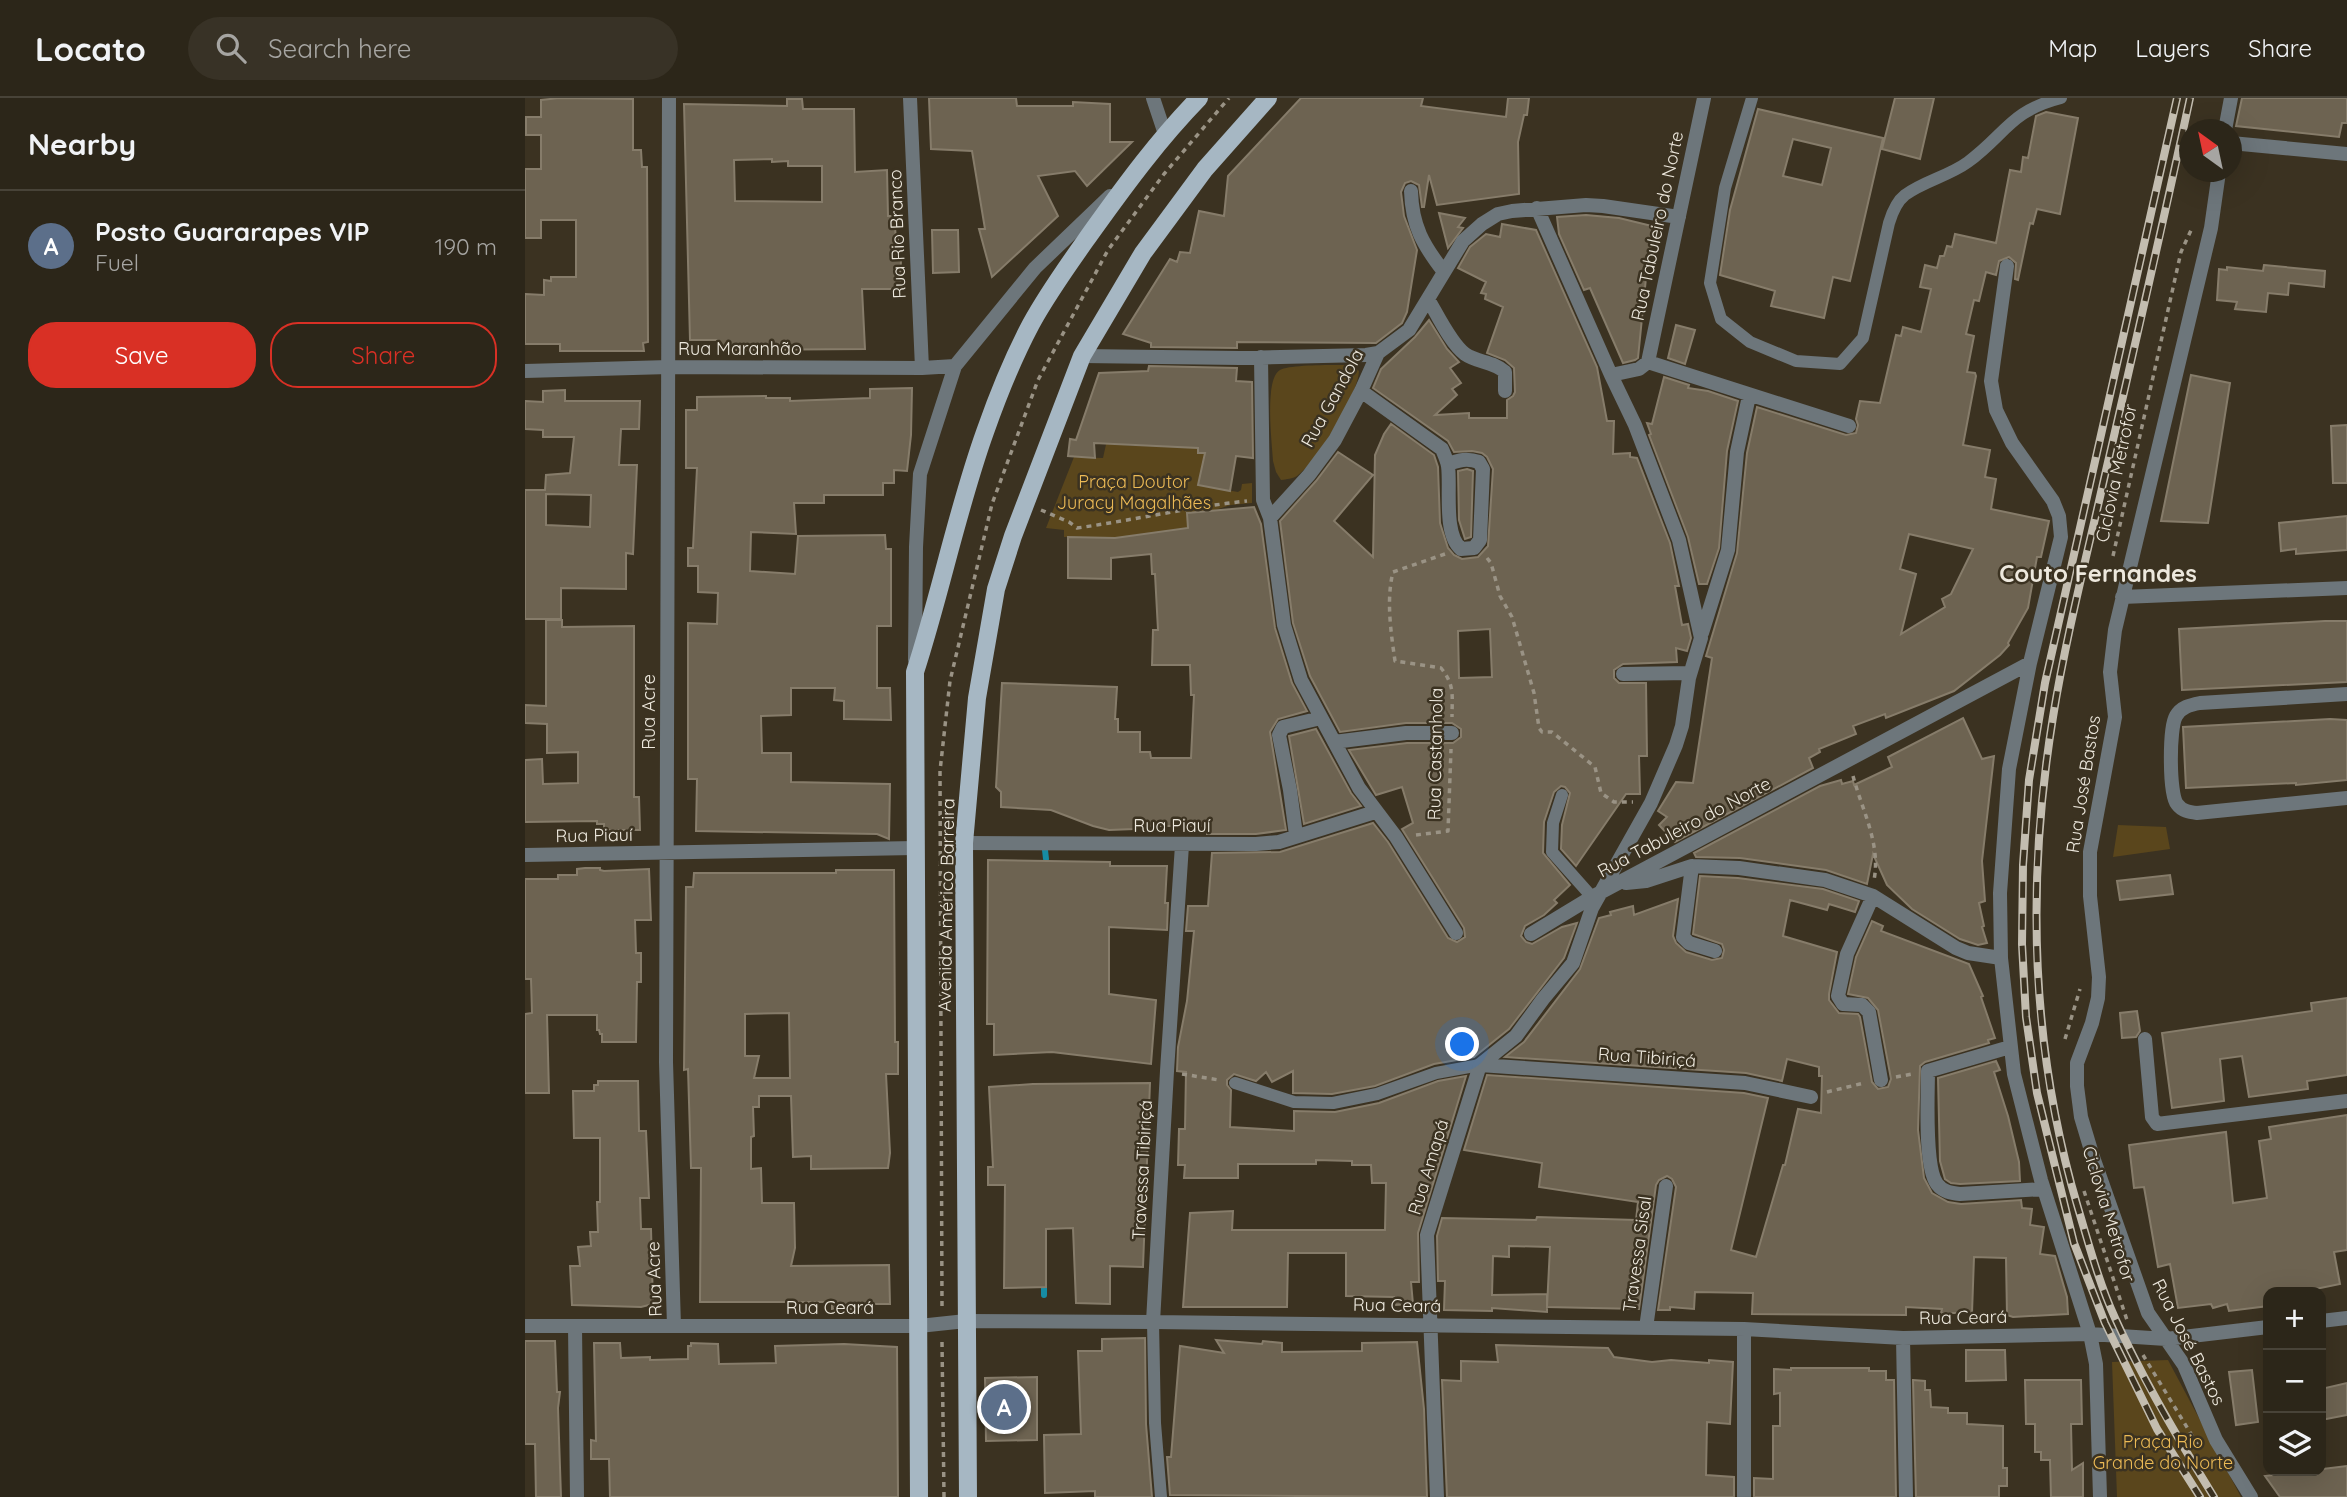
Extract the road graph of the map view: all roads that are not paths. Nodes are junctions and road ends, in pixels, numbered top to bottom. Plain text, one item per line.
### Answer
1 (669, 98) edge
2 (911, 98) edge
3 (1153, 98) edge
4 (1199, 98) edge
5 (1268, 98) edge
6 (1704, 98) edge
7 (1752, 98) edge
8 (2061, 98) edge
9 (2231, 98) edge
10 (2227, 119) edge
11 (1165, 134) junction
12 (2242, 144) edge
13 (2347, 154) edge
14 (1131, 176) junction
15 (2218, 182) edge
16 (1411, 191) dead end
17 (1537, 208) junction
18 (1679, 217) junction
19 (2007, 266) dead end
20 (1444, 272) junction
21 (1428, 299) junction
22 (1378, 353) junction
23 (1082, 356) junction
24 (1261, 357) junction
25 (1649, 362) junction
26 (955, 366) junction
27 (669, 367) junction
28 (922, 368) junction
29 (525, 370) edge
30 (1611, 375) junction
31 (1361, 391) junction
32 (1505, 391) dead end
33 (1749, 396) junction
34 (1849, 426) dead end
35 (1448, 464) junction
36 (1270, 518) junction
37 (2347, 588) edge
38 (2122, 597) junction
39 (1701, 638) junction
40 (2031, 663) junction
41 (915, 672) junction
42 (1690, 673) junction
43 (1623, 674) dead end
44 (2347, 694) edge
45 (1321, 718) junction
46 (1452, 733) road end
47 (1334, 742) junction
48 (1562, 795) dead end
49 (2347, 798) edge
50 (1375, 812) junction
51 (1296, 835) junction
52 (964, 843) junction
53 (1182, 845) junction
54 (915, 848) junction
55 (666, 854) junction
56 (525, 855) edge
57 (1692, 866) junction
58 (1618, 884) junction
59 (1596, 895) junction
60 (1873, 896) junction
61 (1456, 933) dead end
62 (1531, 934) dead end
63 (1715, 951) dead end
64 (2001, 958) junction
65 (2145, 1039) dead end
66 (2010, 1047) junction
67 (1480, 1065) junction
68 (1881, 1080) dead end
69 (1235, 1083) road end
70 (1811, 1097) dead end
71 (2347, 1101) edge
72 (1666, 1186) dead end
73 (2043, 1189) junction
74 (2347, 1318) edge
75 (2326, 1320) edge
76 (966, 1321) junction
77 (1153, 1322) junction
78 (1431, 1325) junction
79 (525, 1326) edge
80 (575, 1326) junction
81 (674, 1326) junction
82 (919, 1326) junction
83 (1646, 1328) junction
84 (2263, 1328) edge
85 (1744, 1329) junction
86 (2089, 1334) junction
87 (1903, 1338) junction
88 (2166, 1339) junction
89 (577, 1497) edge
90 (919, 1497) edge
91 (968, 1497) edge
92 (1161, 1497) edge
93 (1437, 1497) edge
94 (1744, 1497) edge
95 (1906, 1497) edge
96 (2099, 1497) edge
97 (2251, 1497) edge

1 - 27 street, Rua Acre
2 - 28 street, Rua Rio Branco
3 - 11 street
4 - 11 main road, Avenida Américo Barreira
5 - 23 main road, Avenida Américo Barreira
6 - 18 street, Rua Tabuleiro do Norte
7 - 8 lane
9 - 10 street
11 - 14 main road, Avenida Américo Barreira
12 - 13 street
14 - 26 street, Avenida Américo Barreira
14 - 41 main road, Avenida Américo Barreira
15 - 38 street, Rua José Bastos
16 - 20 street
17 - 18 street, Rua Gandola
17 - 20 street, Rua Gandola
17 - 30 street
18 - 25 street, Rua Tabuleiro do Norte
19 - 40 street
20 - 21 street, Rua Gandola
21 - 22 street, Rua Gandola
21 - 32 street
22 - 24 street
22 - 31 street, Rua Gandola
23 - 24 street
23 - 52 main road, Avenida Américo Barreira
24 - 36 street
25 - 30 street
25 - 33 street
26 - 28 street, Rua Maranhão
26 - 41 street, Avenida Américo Barreira
27 - 28 street, Rua Maranhão
27 - 29 street, Rua Maranhão
27 - 55 street, Rua Acre
30 - 39 street
31 - 35 street
31 - 36 street, Rua Gandola
33 - 34 street
33 - 39 street, Rua Tabuleiro do Norte
35 - 35 street
36 - 45 street
37 - 38 street
38 - 88 street, Rua José Bastos
39 - 42 street, Rua Tabuleiro do Norte
40 - 58 street, Rua Tabuleiro do Norte
40 - 64 street
41 - 54 main road, Avenida Américo Barreira
42 - 43 street
42 - 59 street, Rua Tabuleiro do Norte
44 - 49 street
45 - 47 street
45 - 51 street
46 - 47 street
47 - 50 street
48 - 59 lane
50 - 51 street, Rua Piauí
50 - 61 street
51 - 53 street, Rua Piauí
52 - 53 street, Rua Piauí
52 - 76 main road, Avenida Américo Barreira
53 - 77 street, Travessa Tibiriçá
54 - 55 street, Rua Piauí
54 - 82 main road, Avenida Américo Barreira
55 - 56 street, Rua Piauí
55 - 81 street, Rua Acre
57 - 58 street
57 - 60 street
57 - 63 street
58 - 59 street, Rua Tabuleiro do Norte
59 - 62 street
59 - 67 street
60 - 64 street
60 - 68 street
64 - 66 street
65 - 71 street
66 - 73 street
66 - 73 street
67 - 69 lane
67 - 70 street, Rua Tibiriçá
67 - 78 street, Rua Amapá
72 - 83 street, Travessa Sisal
73 - 86 street
74 - 75 street
76 - 77 street, Rua Ceará
76 - 82 street, Rua Ceará
76 - 91 main road, Avenida Américo Barreira
77 - 78 street, Rua Ceará
77 - 92 lane, Travessa Tibiriçá
78 - 83 street, Rua Ceará
78 - 93 street, Rua Amapá
79 - 80 street, Rua Ceará
80 - 81 street, Rua Ceará
80 - 89 street
81 - 82 street, Rua Ceará
82 - 90 main road, Avenida Américo Barreira
83 - 85 street, Rua Ceará
84 - 88 street, Rua Ceará
85 - 87 street, Rua Ceará
85 - 94 street
86 - 87 street, Rua Ceará
86 - 88 street, Rua Ceará
86 - 96 street
87 - 95 street
88 - 97 street, Rua José Bastos

